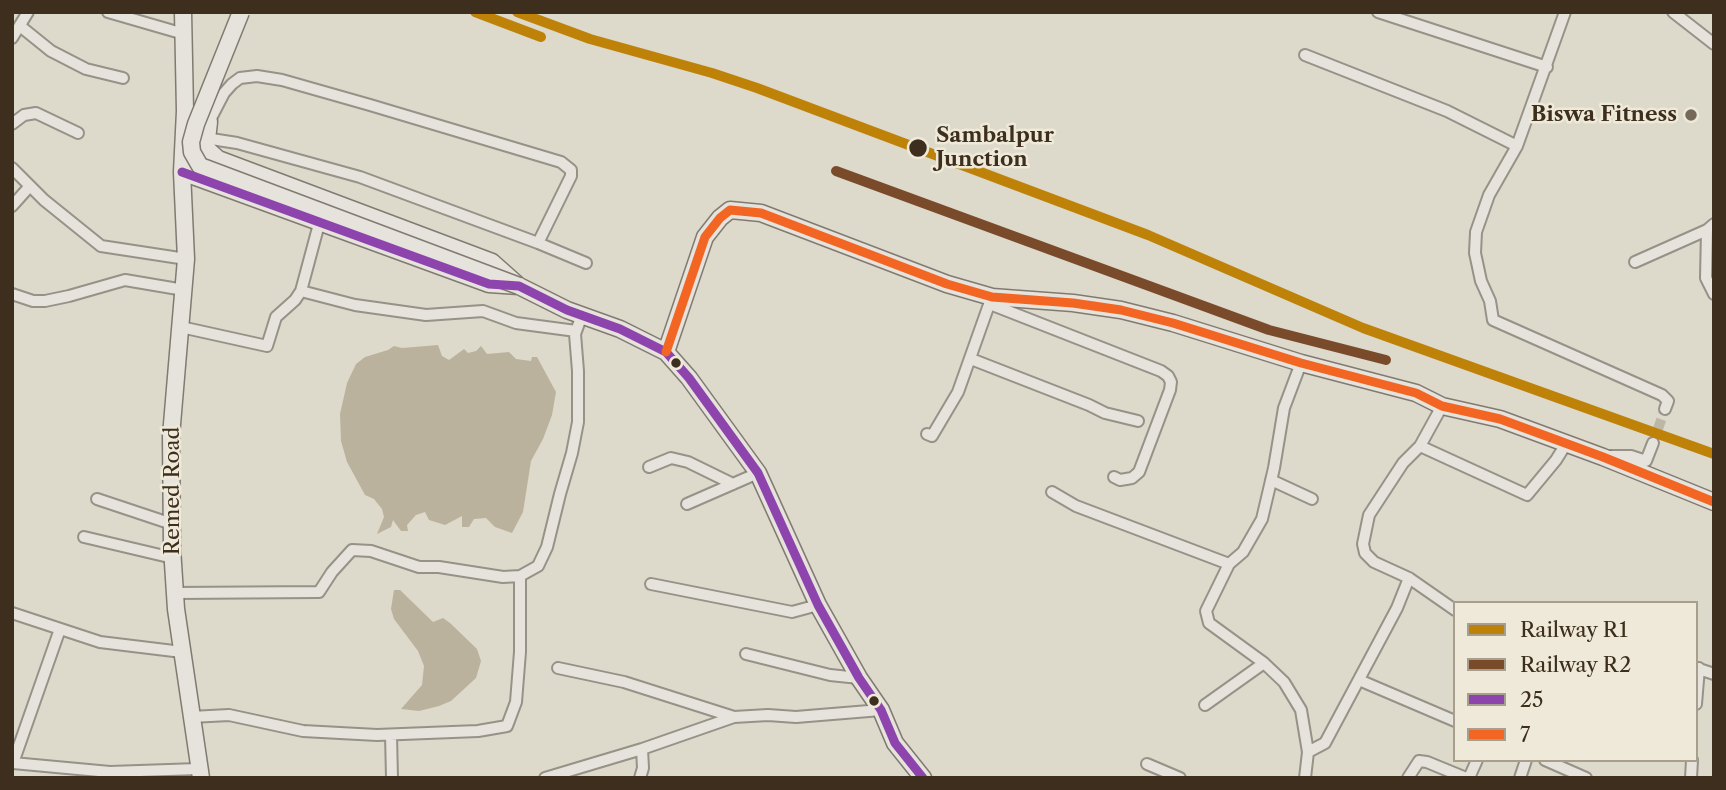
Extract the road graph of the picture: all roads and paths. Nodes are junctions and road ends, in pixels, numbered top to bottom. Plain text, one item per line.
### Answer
1 (28, 12) edge
2 (108, 12) edge
3 (183, 12) edge
4 (242, 12) edge
5 (1378, 12) edge
6 (1565, 12) edge
7 (1673, 12) edge
8 (20, 26) junction
9 (184, 34) junction
10 (12, 38) edge
11 (1714, 44) edge
12 (1305, 55) dead end
13 (1547, 67) junction
14 (123, 78) dead end
15 (185, 111) junction
16 (12, 124) edge
17 (207, 130) junction
18 (78, 133) dead end
19 (1517, 146) junction
20 (12, 168) edge
21 (182, 172) junction
22 (30, 187) junction
23 (12, 206) edge
24 (319, 224) junction
25 (1710, 227) edge
26 (538, 243) junction
27 (186, 259) junction
28 (1635, 262) dead end
29 (586, 263) dead end
30 (519, 286) junction
31 (184, 290) junction
32 (301, 291) junction
33 (12, 294) edge
34 (1714, 294) edge
35 (991, 300) junction
36 (582, 315) junction
37 (181, 327) junction
38 (576, 331) junction
39 (666, 352) junction
40 (971, 359) junction
41 (1301, 363) junction
42 (1442, 406) junction
43 (1665, 409) dead end
44 (1138, 421) dead end
45 (927, 434) dead end
46 (1653, 443) tunnel mouth
47 (1566, 444) junction
48 (1420, 446) junction
49 (1603, 457) junction
50 (649, 467) dead end
51 (758, 473) junction
52 (1114, 477) dead end
53 (1271, 481) junction
54 (733, 484) junction
55 (1052, 492) dead end
56 (97, 499) dead end
57 (1312, 499) dead end
58 (1714, 502) edge
59 (687, 504) dead end
60 (172, 524) junction
61 (85, 537) dead end
62 (173, 558) junction
63 (1229, 564) junction
64 (520, 576) junction
65 (1409, 578) junction
66 (651, 584) dead end
67 (174, 593) junction
68 (818, 605) junction
69 (1453, 609) edge
70 (12, 613) edge
71 (60, 629) junction
72 (182, 652) junction
73 (746, 654) dead end
74 (1264, 663) junction
75 (558, 668) dead end
76 (1698, 668) edge
77 (1714, 674) edge
78 (859, 678) junction
79 (1359, 680) junction
80 (1205, 705) dead end
81 (881, 710) junction
82 (191, 717) junction
83 (734, 717) junction
84 (1453, 720) edge
85 (391, 735) junction
86 (642, 749) junction
87 (1308, 752) junction
88 (1550, 762) edge
89 (1147, 764) dead end
90 (200, 773) edge
91 (1306, 774) edge
92 (1471, 777) edge
93 (392, 778) edge
94 (545, 778) edge
95 (640, 778) edge
96 (923, 778) edge
97 (1181, 778) edge
98 (1408, 778) edge
99 (1586, 778) edge

1 - 8 street
2 - 9 street
3 - 9 street, Remed Road
4 - 30 street, bridge
5 - 13 street
6 - 13 street
7 - 11 street
8 - 10 street
8 - 14 street
9 - 15 street, Remed Road
12 - 19 street
13 - 19 street
15 - 17 street
15 - 21 street, Remed Road
16 - 18 street
17 - 26 street
17 - 26 street
17 - 30 street
19 - 43 street
20 - 22 street
21 - 24 street
21 - 27 street, Remed Road
22 - 23 street
22 - 27 street
24 - 30 street
24 - 32 street
25 - 28 street
25 - 34 street
26 - 29 street
27 - 31 street, Remed Road
30 - 36 street
31 - 33 street
31 - 37 street, Remed Road
32 - 37 street
32 - 38 street
35 - 39 street
35 - 40 street
35 - 41 street
35 - 52 street
36 - 38 street
36 - 39 street
37 - 60 street, Remed Road
38 - 64 street
39 - 51 street
40 - 44 street
40 - 45 street
41 - 42 street
41 - 53 street
42 - 47 street
42 - 48 street
46 - 49 street
47 - 48 street
47 - 49 street
48 - 65 street
49 - 58 street
50 - 54 street
51 - 54 street
51 - 68 street
53 - 57 street
53 - 63 street
54 - 59 street
55 - 63 street
56 - 60 street
60 - 62 street, Remed Road
61 - 62 street
62 - 67 street, Remed Road
63 - 74 street
64 - 67 street
64 - 85 street
65 - 69 street
65 - 79 street
66 - 68 street
67 - 72 street, Remed Road
68 - 78 street
70 - 71 street
71 - 72 street
71 - 90 street
72 - 82 street, Remed Road
73 - 78 street
74 - 80 street
74 - 87 street
75 - 83 street
76 - 77 street
78 - 81 street
79 - 84 street
79 - 87 street
81 - 83 street
81 - 96 street
82 - 85 street
82 - 90 street, Remed Road
83 - 86 street
85 - 93 street
86 - 94 street
86 - 95 street
87 - 91 street
88 - 99 street
89 - 97 street
92 - 98 street

